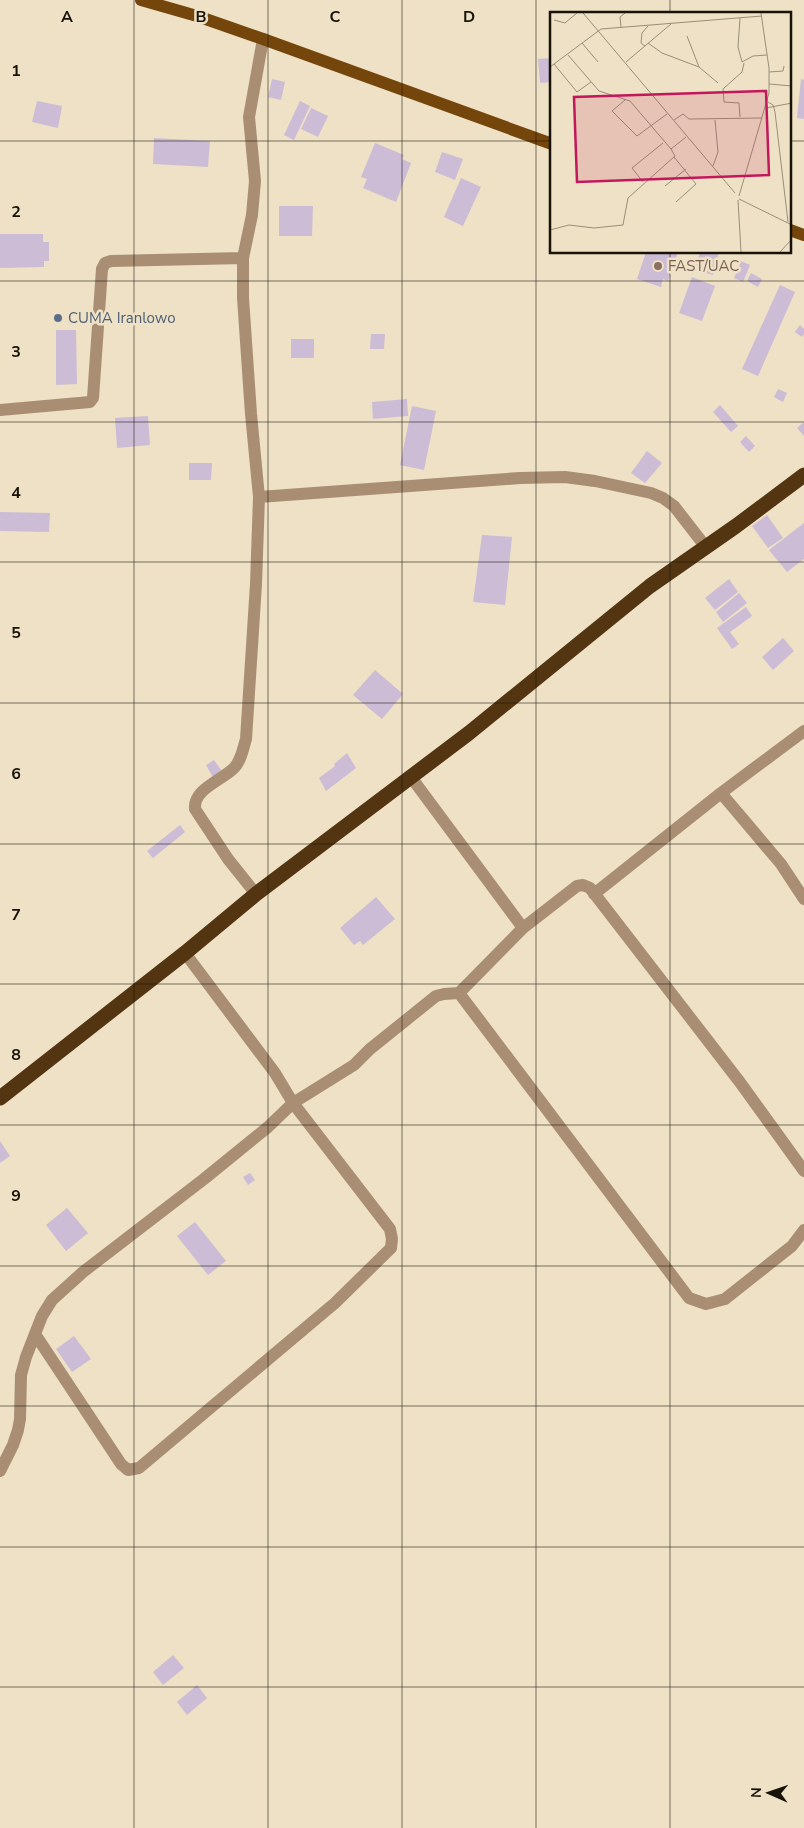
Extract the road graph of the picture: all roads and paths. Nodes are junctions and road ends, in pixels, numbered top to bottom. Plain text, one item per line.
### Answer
1 (140, 0) edge
2 (159, 2) edge
3 (263, 39) junction
4 (550, 143) edge
5 (792, 231) edge
6 (804, 235) edge
7 (242, 258) junction
8 (0, 410) edge
9 (804, 475) edge
10 (258, 497) junction
11 (705, 546) junction
12 (804, 731) edge
13 (411, 777) junction
14 (721, 793) junction
15 (256, 894) junction
16 (594, 894) junction
17 (804, 899) edge
18 (523, 928) junction
19 (185, 953) junction
20 (459, 994) junction
21 (0, 1098) edge
22 (294, 1103) junction
23 (804, 1171) edge
24 (804, 1230) edge
25 (35, 1334) junction
26 (0, 1471) edge

1 - 2 main road
2 - 3 main road
3 - 4 main road
3 - 7 street
5 - 6 main road
7 - 8 street
7 - 10 street
9 - 11 highway
10 - 11 street
10 - 15 street
11 - 13 highway
12 - 14 street
13 - 15 highway
13 - 18 street
14 - 16 street
14 - 17 street
15 - 19 highway
16 - 18 street
16 - 23 street
18 - 20 street
19 - 21 highway
19 - 22 street
20 - 22 street
20 - 24 street
22 - 25 street
22 - 25 street
25 - 26 street

